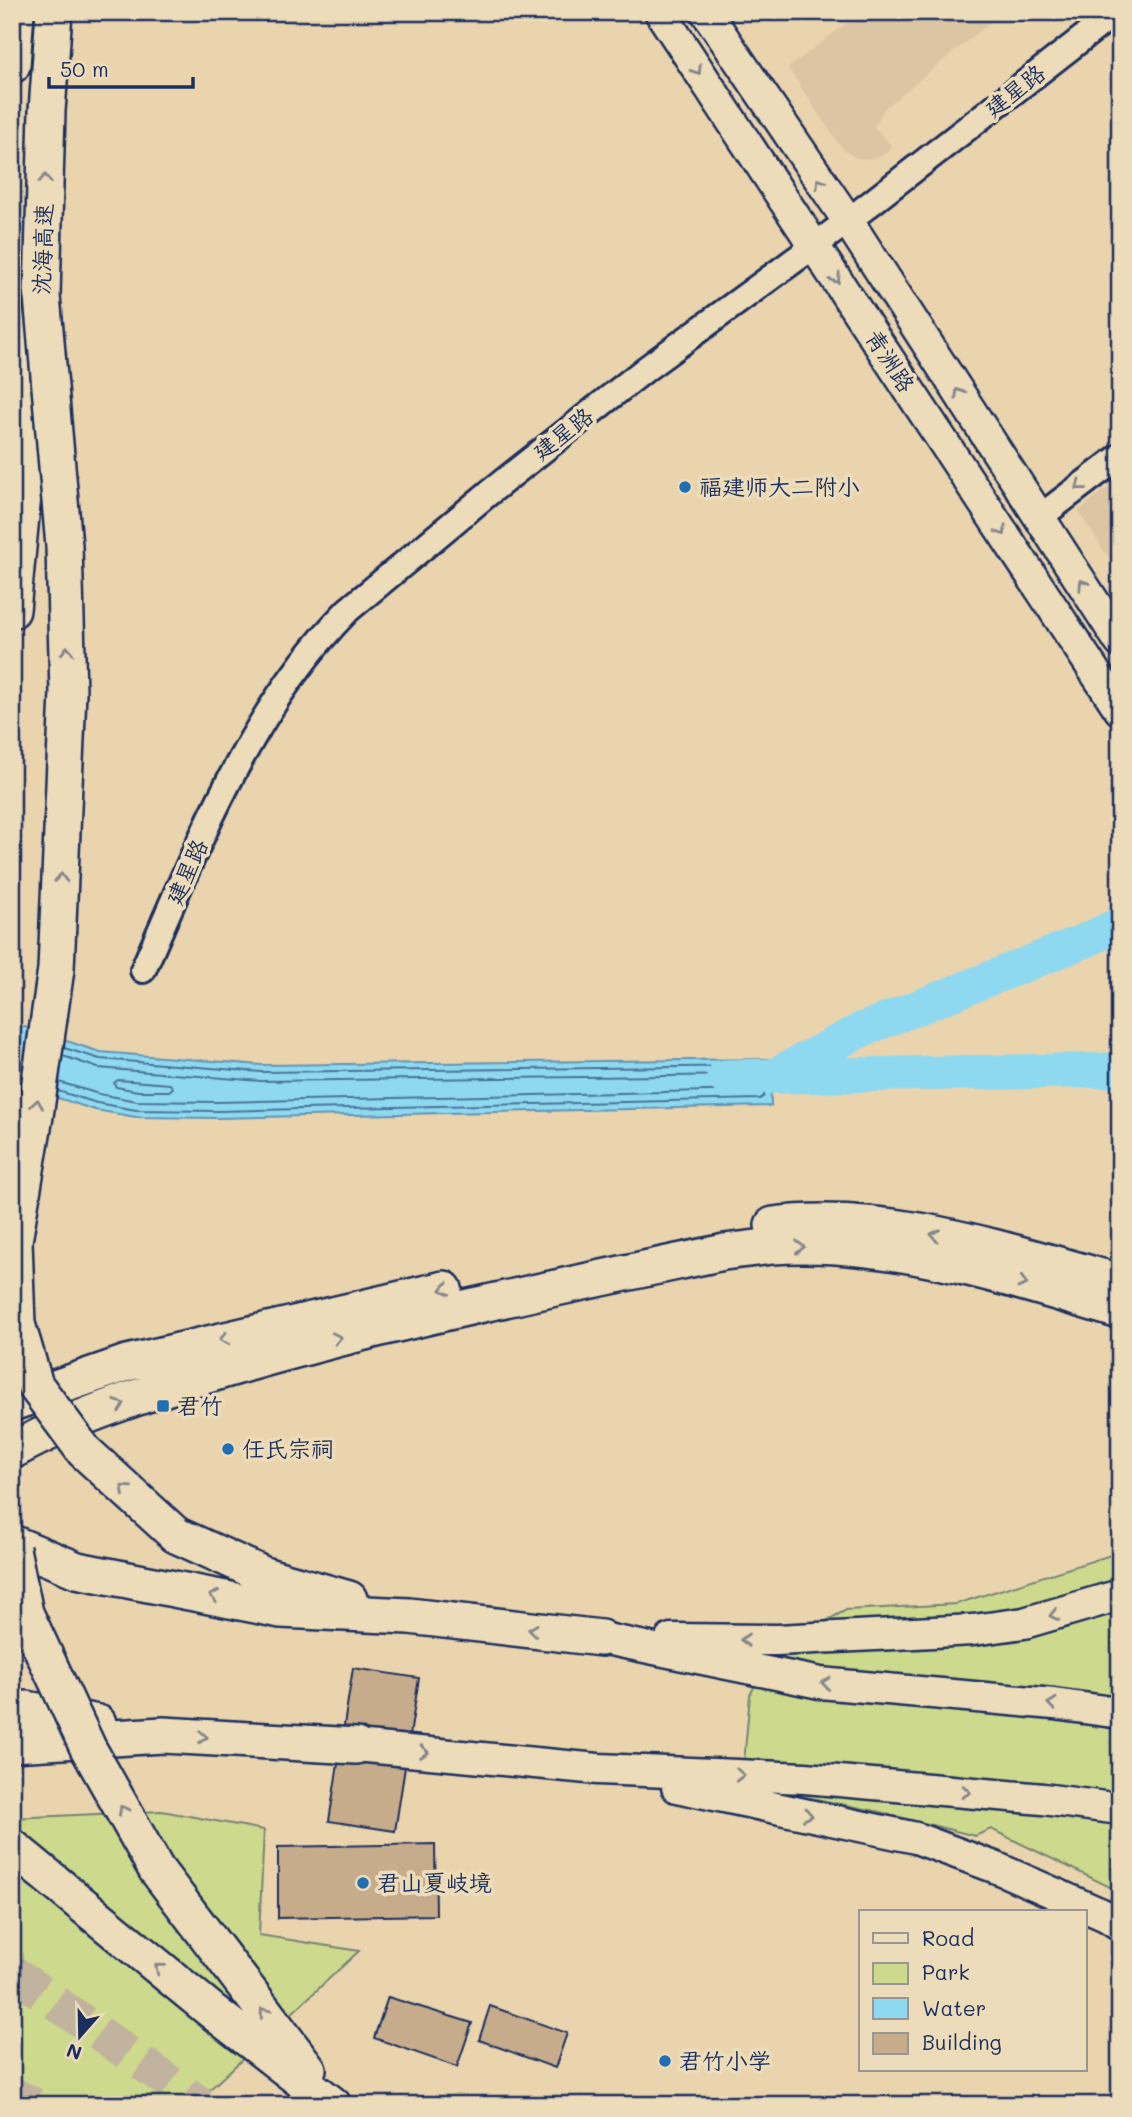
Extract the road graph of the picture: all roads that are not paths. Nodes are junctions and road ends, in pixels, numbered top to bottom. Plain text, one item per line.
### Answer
1 (16, 12) edge
2 (54, 12) edge
3 (660, 12) edge
4 (706, 12) edge
5 (1116, 12) edge
6 (12, 65) edge
7 (848, 221) junction
8 (814, 246) junction
9 (42, 296) junction
10 (1120, 456) edge
11 (1010, 471) junction
12 (976, 491) junction
13 (1040, 517) junction
14 (13, 615) edge
15 (1120, 642) edge
16 (1120, 710) edge
17 (143, 970) dead end
18 (1120, 1282) edge
19 (1120, 1311) edge
20 (12, 1403) edge
21 (12, 1451) edge
22 (12, 1543) edge
23 (12, 1549) edge
24 (1120, 1595) edge
25 (409, 1616) junction
26 (601, 1638) junction
27 (12, 1713) edge
28 (1120, 1713) edge
29 (163, 1735) junction
30 (12, 1744) edge
31 (356, 1746) joint
32 (598, 1769) junction
33 (1120, 1809) edge
34 (17, 1851) edge
35 (1120, 1925) edge
36 (334, 2105) edge

1 - 6 highway
9 -> 2 highway, 沈海高速
3 -> 8 main road, 青洲路
7 -> 4 main road, 青洲路
5 - 7 street, 建星路
7 - 8 street, 建星路
11 -> 7 main road, 青洲路
8 -> 12 main road, 青洲路
8 - 17 street, 建星路
9 - 14 highway, 沈海高速, bridge
25 -> 9 highway, bridge
10 -> 13 street
11 - 12 main road
11 - 13 main road, 青洲路
12 -> 16 main road, 青洲路
15 -> 13 main road, 青洲路
18 -> 20 highway
21 -> 19 highway
25 -> 22 highway
36 -> 23 highway, bridge
24 -> 26 main road
26 -> 25 highway
28 -> 26 main road
27 - 29 highway
29 - 30 highway
29 -> 31 highway
31 -> 32 main road
32 -> 33 main road
32 -> 35 main road
36 -> 34 highway

